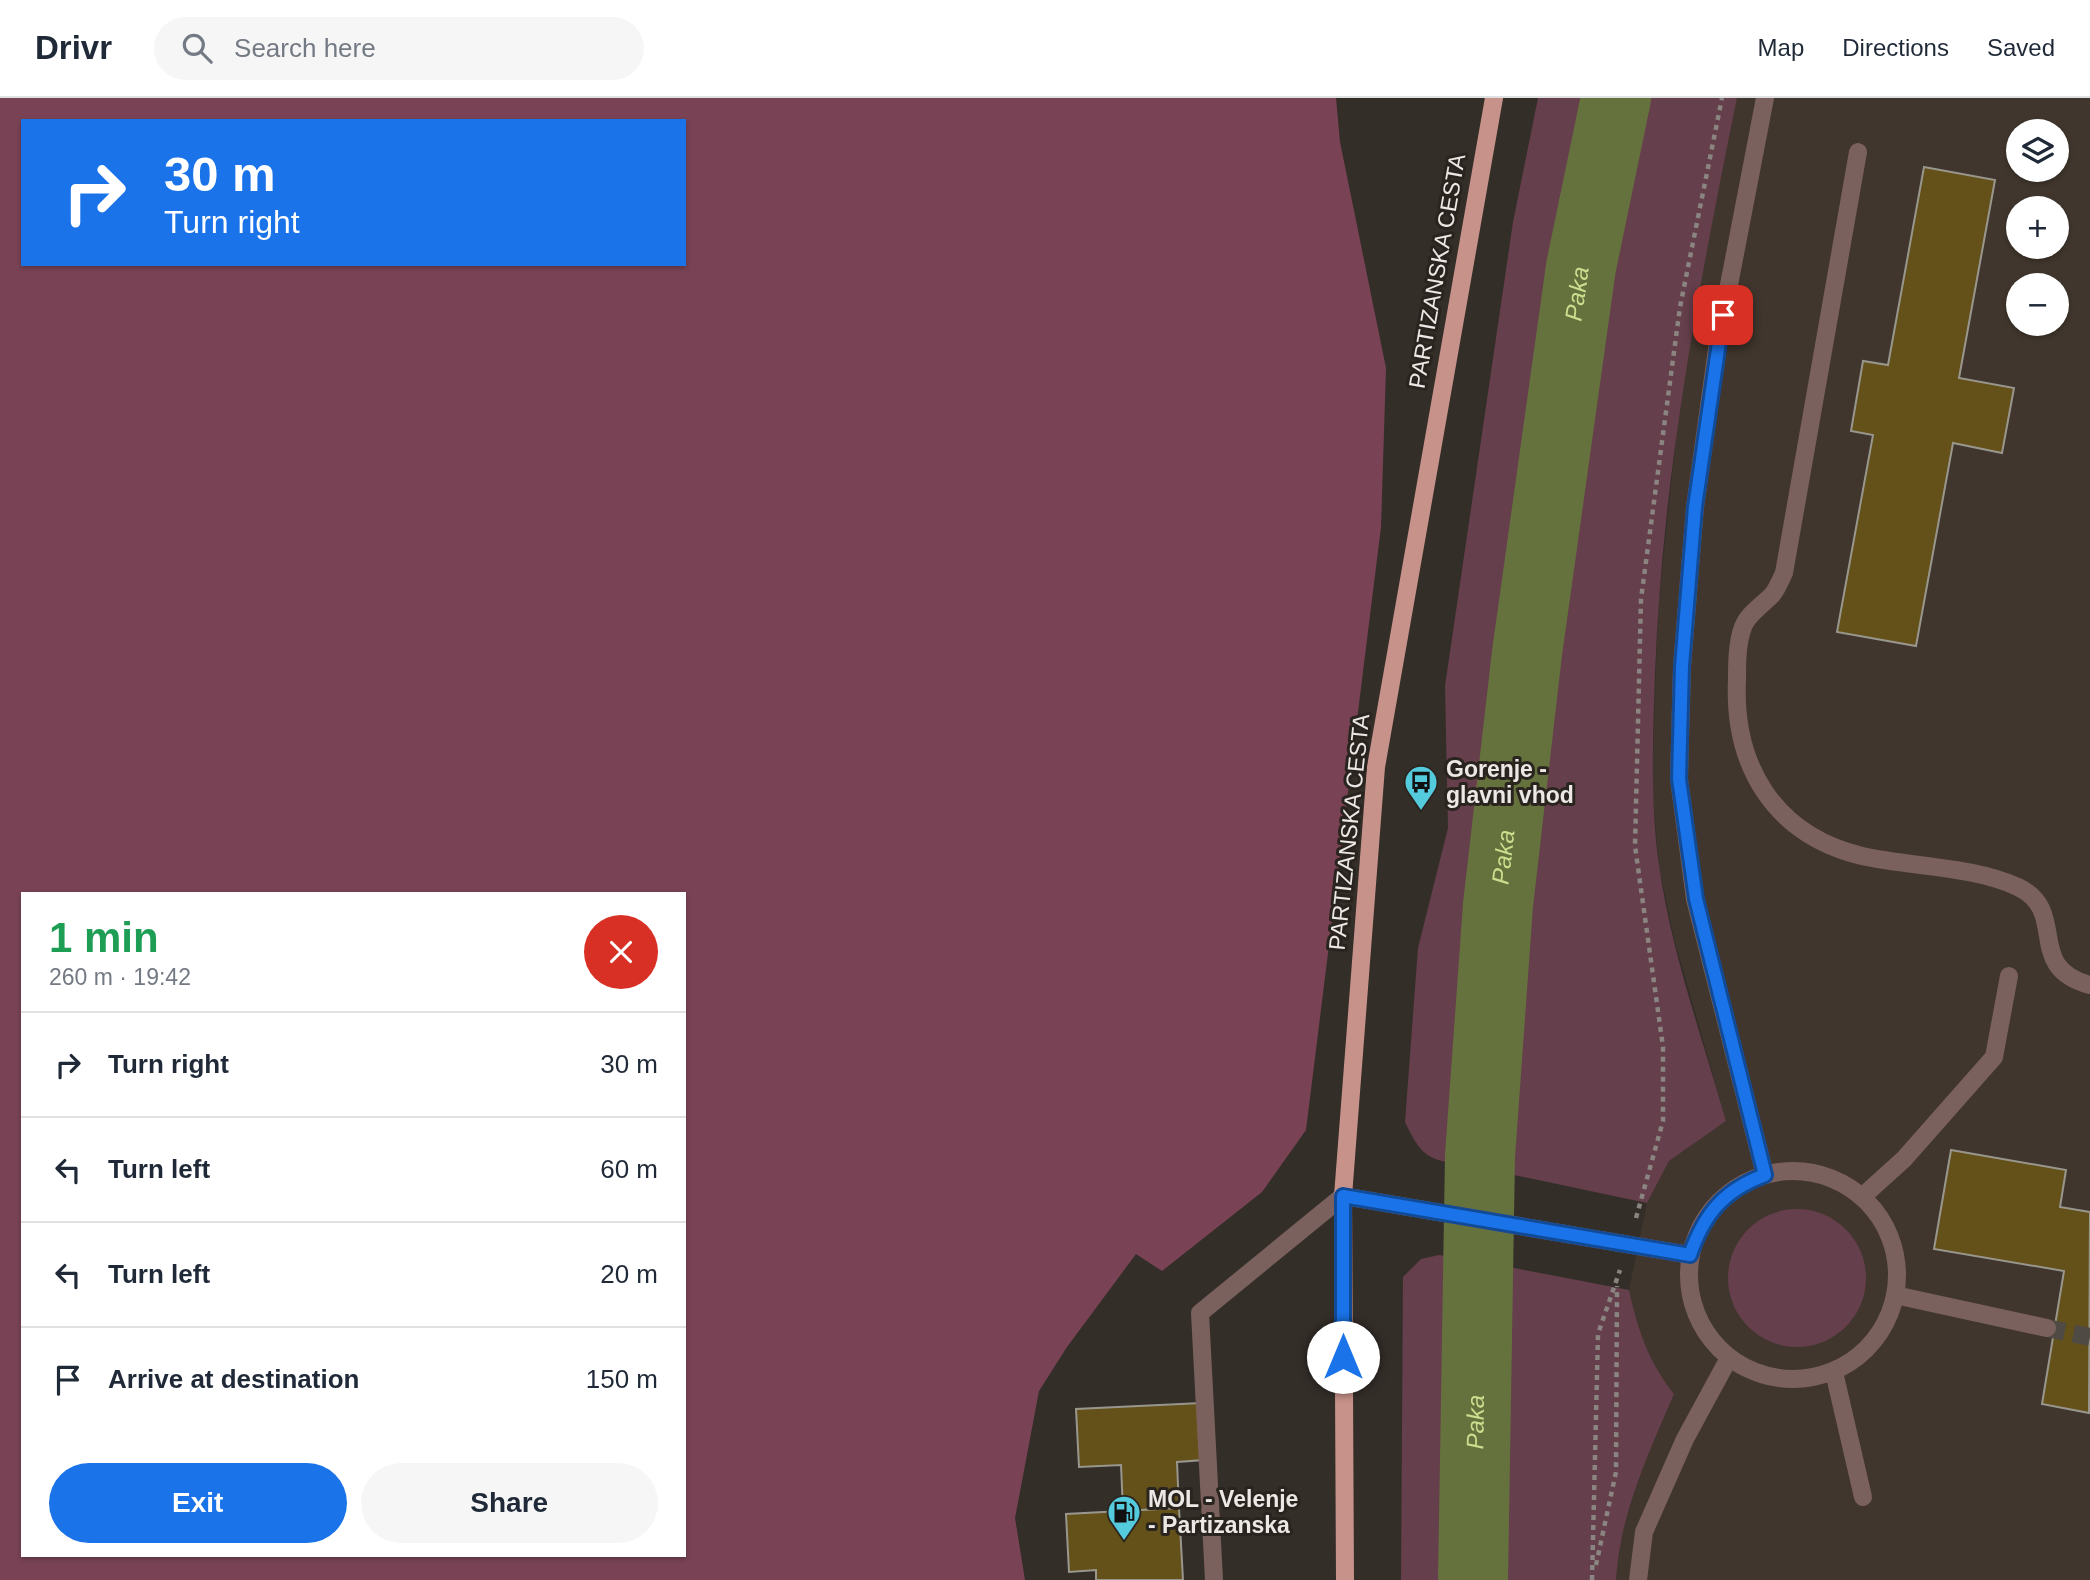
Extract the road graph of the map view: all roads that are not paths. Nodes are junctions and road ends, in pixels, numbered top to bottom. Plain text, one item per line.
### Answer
1 (1494, 98) edge
2 (1765, 98) edge
3 (1858, 152) dead end
4 (2009, 976) dead end
5 (2090, 985) edge
6 (1765, 1175) junction
7 (1343, 1196) junction
8 (1862, 1197) junction
9 (1690, 1255) junction
10 (1895, 1296) junction
11 (2047, 1328) tunnel mouth
12 (1729, 1359) junction
13 (1834, 1372) junction
14 (1863, 1497) dead end
15 (1214, 1580) edge
16 (1345, 1580) edge
17 (1639, 1580) edge

1 - 7 main road, PARTIZANSKA CESTA
2 - 6 street
3 - 5 street
4 - 8 street
6 - 8 street
6 - 9 street
7 - 9 street
7 - 15 street
7 - 16 main road, PARTIZANSKA CESTA
8 - 10 street
9 - 12 street
10 - 11 street
10 - 13 street
12 - 13 street
12 - 17 street
13 - 14 street

